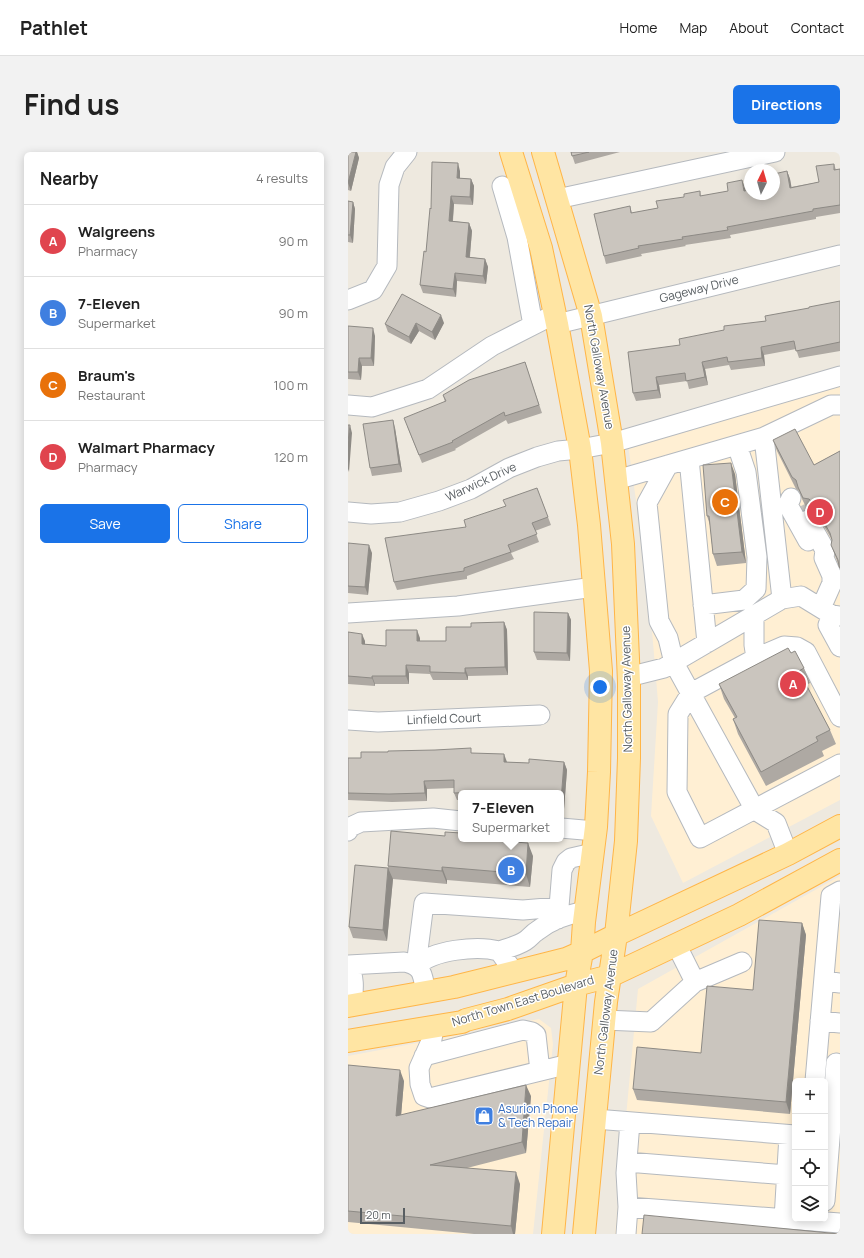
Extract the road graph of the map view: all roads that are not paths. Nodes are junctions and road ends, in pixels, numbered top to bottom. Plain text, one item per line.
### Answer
1 (407, 152) edge
2 (512, 152) edge
3 (543, 152) edge
4 (776, 152) edge
5 (502, 186) dead end
6 (557, 199) junction
7 (840, 255) edge
8 (348, 300) edge
9 (591, 316) junction
10 (556, 319) junction
11 (533, 325) junction
12 (840, 376) edge
13 (348, 405) edge
14 (840, 405) edge
15 (764, 437) junction
16 (612, 443) junction
17 (737, 445) junction
18 (580, 449) junction
19 (689, 459) junction
20 (668, 465) junction
21 (768, 472) junction
22 (616, 480) junction
23 (800, 508) junction
24 (348, 512) edge
25 (824, 558) junction
26 (594, 587) junction
27 (782, 599) junction
28 (703, 605) junction
29 (348, 613) edge
30 (831, 613) edge
31 (754, 616) junction
32 (707, 643) junction
33 (840, 647) edge
34 (756, 658) junction
35 (674, 663) junction
36 (628, 677) junction
37 (601, 678) junction
38 (691, 693) junction
39 (540, 715) dead end
40 (840, 717) edge
41 (348, 720) edge
42 (840, 764) edge
43 (755, 810) junction
44 (458, 821) edge
45 (840, 826) edge
46 (564, 828) edge
47 (348, 831) edge
48 (595, 831) junction
49 (798, 849) junction
50 (593, 853) junction
51 (840, 860) edge
52 (821, 870) junction
53 (835, 893) edge
54 (586, 911) junction
55 (558, 913) junction
56 (616, 935) junction
57 (834, 940) edge
58 (676, 944) junction
59 (499, 951) junction
60 (582, 952) junction
61 (742, 962) dead end
62 (348, 966) edge
63 (416, 966) junction
64 (514, 972) junction
65 (610, 976) junction
66 (694, 982) junction
67 (832, 982) edge
68 (576, 985) junction
69 (426, 992) junction
70 (350, 1006) edge
71 (508, 1009) junction
72 (604, 1020) junction
73 (820, 1021) junction
74 (840, 1023) edge
75 (432, 1027) junction
76 (510, 1033) junction
77 (353, 1040) edge
78 (424, 1056) junction
79 (817, 1061) junction
80 (838, 1063) edge
81 (569, 1064) junction
82 (540, 1072) junction
83 (815, 1078) edge
84 (595, 1119) junction
85 (630, 1122) junction
86 (792, 1135) edge
87 (627, 1162) junction
88 (787, 1175) junction
89 (826, 1186) edge
90 (628, 1207) junction
91 (784, 1219) junction
92 (829, 1221) edge
93 (553, 1234) edge
94 (584, 1234) edge
95 (626, 1234) edge

1 - 8 street
2 - 10 main road
3 - 6 main road, North Galloway Avenue
4 - 6 street
5 - 11 street
6 - 9 main road, North Galloway Avenue
7 - 9 street, Gageway Drive
9 - 10 street, Gageway Drive
9 - 16 main road, North Galloway Avenue
10 - 11 street, Gageway Drive
10 - 18 main road
11 - 13 street, Gageway Drive
12 - 16 street, Warwick Drive
14 - 15 street
15 - 17 street
15 - 21 street
16 - 18 street, Warwick Drive
16 - 22 main road, North Galloway Avenue
17 - 19 street
17 - 28 street
18 - 24 street, Warwick Drive
18 - 26 main road
19 - 20 street
19 - 28 street
20 - 22 street
20 - 35 street
21 - 23 street
21 - 27 street
22 - 36 main road, North Galloway Avenue
23 - 25 street
23 - 25 street
25 - 30 street
26 - 29 street
26 - 37 main road
27 - 30 street
27 - 31 street
28 - 32 street
30 - 33 street
31 - 32 street
31 - 34 street
32 - 35 street
34 - 38 street
34 - 40 street
35 - 36 street
35 - 38 street
36 - 37 main road
36 - 56 main road, North Galloway Avenue
37 - 48 main road
38 - 43 street
38 - 43 street
39 - 41 street, Linfield Court
42 - 43 street
43 - 49 street
44 - 47 street
45 - 49 main road
46 - 48 street
48 - 50 main road
49 - 52 main road
49 - 56 main road
50 - 54 main road
50 - 55 street
51 - 52 main road, North Town East Boulevard
52 - 53 street
52 - 58 main road, North Town East Boulevard
53 - 57 street
54 - 55 street
54 - 60 main road
55 - 59 street
55 - 63 street
56 - 60 main road
56 - 65 main road, North Galloway Avenue
57 - 67 street
58 - 65 main road, North Town East Boulevard
58 - 66 street
59 - 63 street
59 - 64 street
60 - 64 main road
60 - 68 main road
61 - 66 street
62 - 63 street
62 - 70 street
63 - 69 street
64 - 69 main road
65 - 68 main road, North Town East Boulevard
65 - 72 main road, North Galloway Avenue
66 - 72 street
67 - 73 street
68 - 71 main road, North Town East Boulevard
68 - 81 main road
69 - 70 main road
70 - 77 main road
71 - 75 main road, North Town East Boulevard
71 - 76 street
72 - 84 main road, North Galloway Avenue
73 - 74 street
73 - 79 street
75 - 77 main road, North Town East Boulevard
75 - 78 street
76 - 78 street
76 - 82 street
78 - 82 street
79 - 80 street
79 - 83 street
80 - 89 street
81 - 82 street
81 - 93 main road
84 - 85 street
84 - 94 main road, North Galloway Avenue
85 - 86 street
85 - 87 street
86 - 88 street
87 - 88 street
87 - 90 street
88 - 91 street
90 - 91 street
90 - 95 street
91 - 92 street

